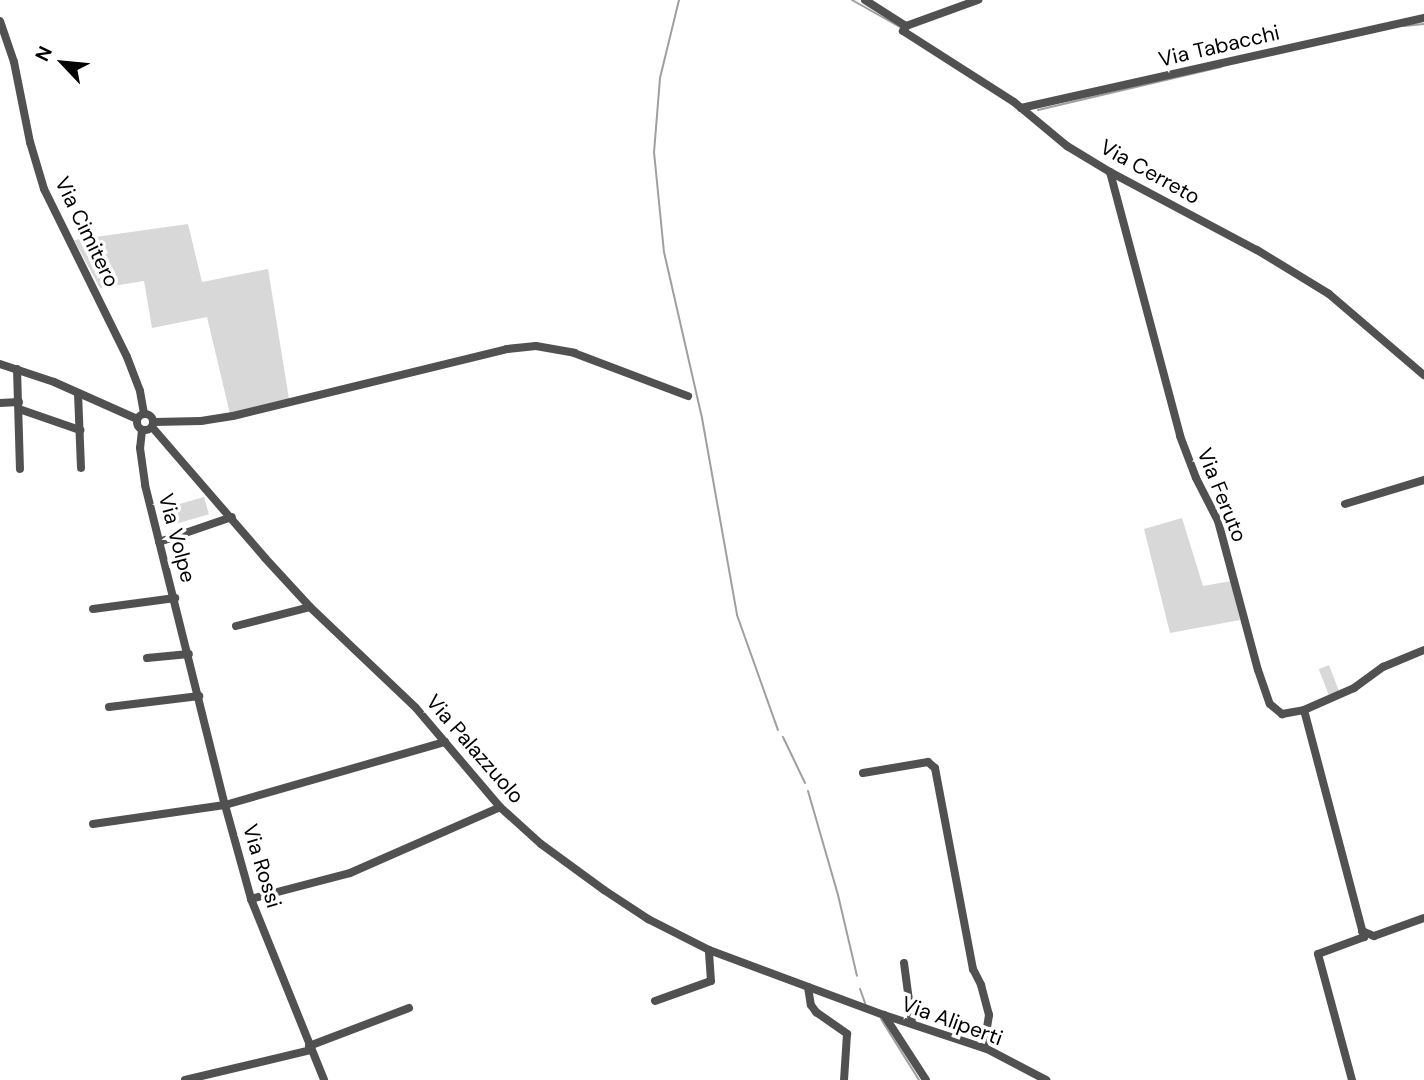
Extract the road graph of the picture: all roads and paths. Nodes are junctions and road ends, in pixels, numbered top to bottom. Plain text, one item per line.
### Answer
1 (865, 0) edge
2 (978, 0) edge
3 (1424, 18) edge
4 (0, 21) edge
5 (906, 26) junction
6 (1021, 108) junction
7 (1110, 172) junction
8 (0, 364) edge
9 (18, 369) junction
10 (1424, 376) edge
11 (78, 393) junction
12 (688, 396) dead end
13 (0, 403) edge
14 (19, 406) junction
15 (140, 416) junction
16 (153, 424) junction
17 (80, 430) junction
18 (142, 430) junction
19 (81, 468) dead end
20 (20, 469) dead end
21 (1424, 480) edge
22 (1345, 504) dead end
23 (232, 517) junction
24 (159, 542) junction
25 (175, 598) junction
26 (310, 607) junction
27 (93, 609) dead end
28 (236, 625) dead end
29 (1424, 650) edge
30 (189, 654) junction
31 (147, 658) dead end
32 (200, 696) junction
33 (109, 707) dead end
34 (1304, 710) junction
35 (445, 742) junction
36 (863, 773) dead end
37 (225, 805) junction
38 (500, 807) junction
39 (93, 824) dead end
40 (251, 898) junction
41 (1424, 918) edge
42 (1362, 931) junction
43 (709, 950) junction
44 (904, 964) dead end
45 (808, 987) junction
46 (843, 998) joint
47 (655, 1001) dead end
48 (409, 1008) dead end
49 (884, 1015) junction
50 (912, 1023) junction
51 (310, 1048) junction
52 (984, 1048) junction
53 (185, 1080) edge
54 (324, 1080) edge
55 (844, 1080) edge
56 (926, 1080) edge
57 (1046, 1080) edge
58 (1352, 1080) edge

1 - 5 street, Via Cerreto
2 - 5 street
3 - 6 street, Via Tabacchi
4 - 15 street, Via Cimitero
5 - 6 street, Via Cerreto
6 - 7 street, Via Cerreto
7 - 10 street, Via Cerreto
7 - 34 street, Via Feruto
8 - 9 street
9 - 11 street
9 - 14 street
11 - 15 street
11 - 17 street
12 - 16 street
13 - 14 street
14 - 17 street
14 - 20 street
15 - 16 street, Via Palazzuolo
15 - 18 street, Via Cimitero
16 - 18 street
16 - 23 street, Via Palazzuolo
17 - 19 street
18 - 24 street, Via Volpe
21 - 22 street
23 - 24 street
23 - 26 street, Via Palazzuolo
24 - 25 street, Via Volpe
25 - 27 street
25 - 30 street, Via Volpe
26 - 28 street
26 - 35 street, Via Palazzuolo
29 - 34 street
30 - 31 street
30 - 32 street, Via Rossi
32 - 33 street
32 - 37 street, Via Rossi
34 - 42 street
35 - 37 street
35 - 38 street, Via Palazzuolo
36 - 52 street
37 - 39 street
37 - 40 street, Via Rossi
38 - 40 street
38 - 43 street, Via Palazzuolo
40 - 51 street, Via Rossi
41 - 42 street
42 - 58 street
43 - 45 street, Via Palazzuolo
43 - 47 street
44 - 50 street
45 - 46 street, Via Palazzuolo
45 - 55 street
46 - 49 street, Via Aliperti
48 - 51 street
49 - 50 street, Via Aliperti
49 - 56 street
50 - 52 street, Via Aliperti
51 - 53 street
51 - 54 street, Via Rossi
52 - 57 street, Via Aliperti

